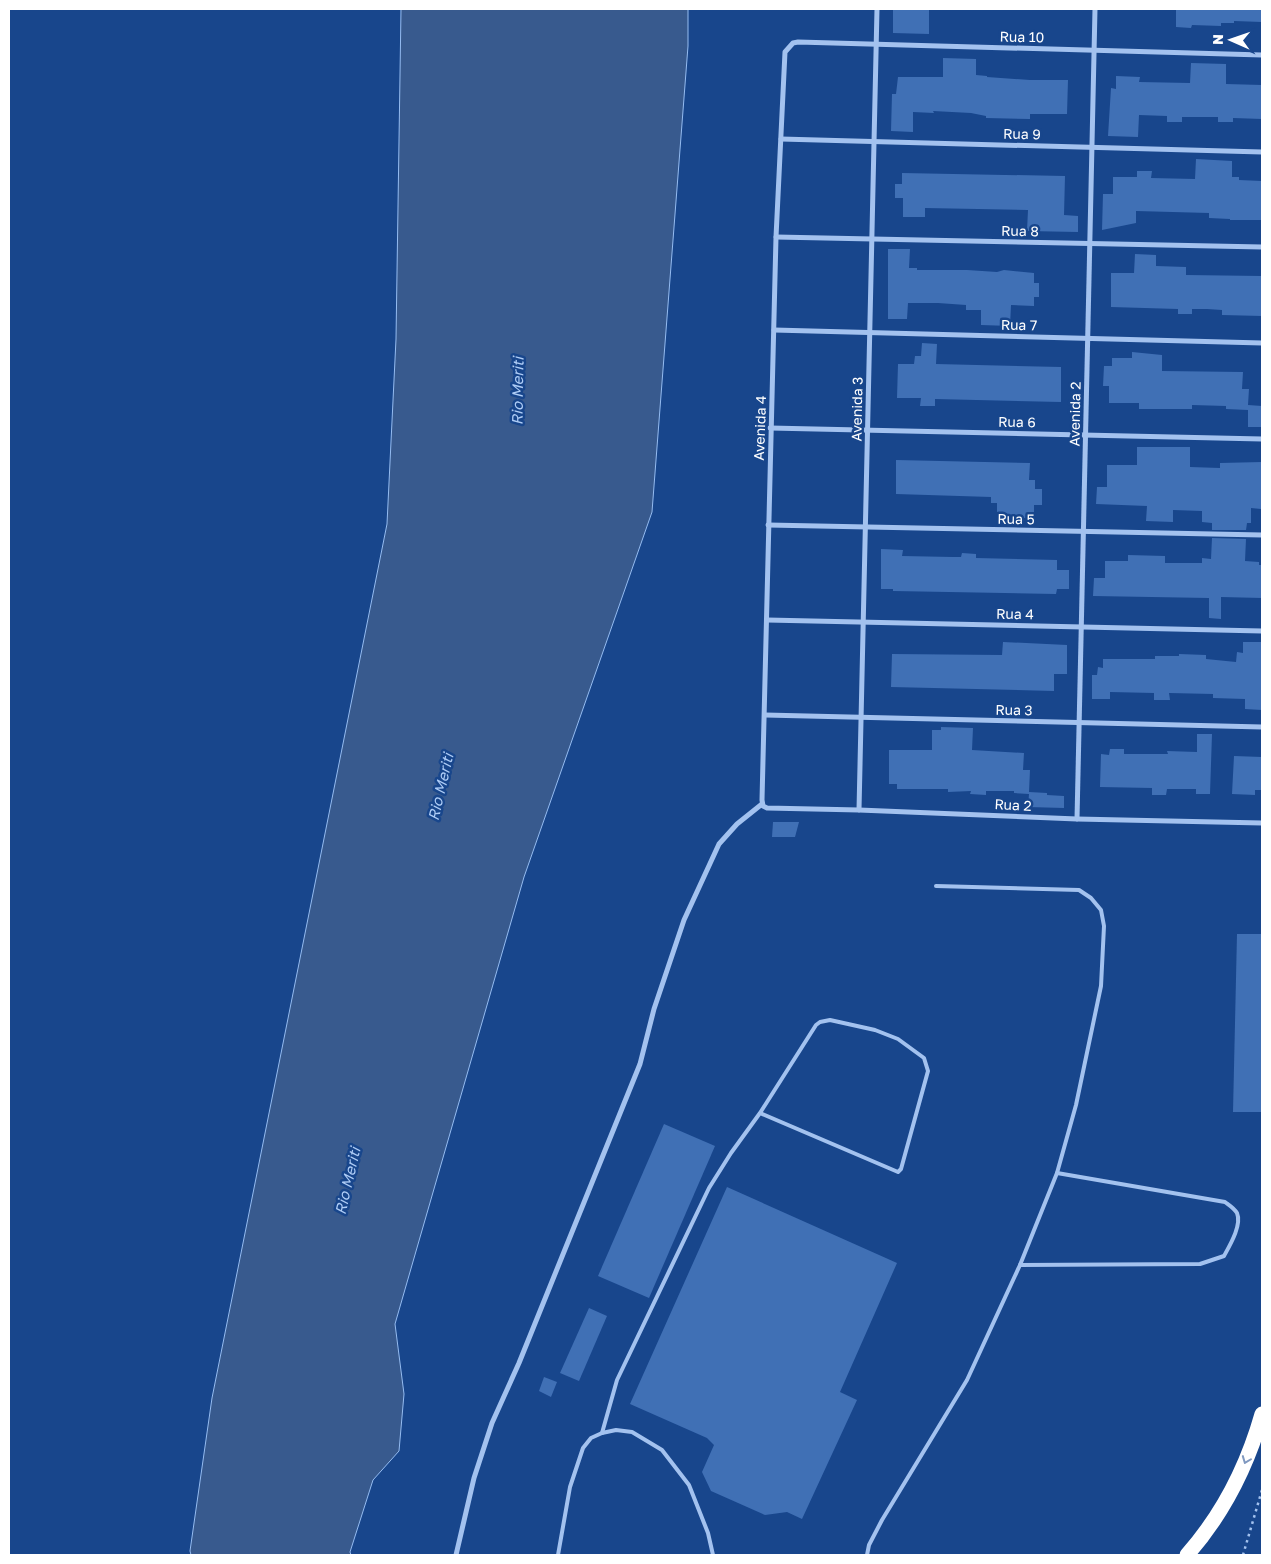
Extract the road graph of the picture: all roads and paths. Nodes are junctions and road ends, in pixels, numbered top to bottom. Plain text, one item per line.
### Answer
1 (877, 9) edge
2 (1095, 9) edge
3 (876, 45) junction
4 (1094, 50) junction
5 (785, 52) joint
6 (1262, 55) edge
7 (781, 140) junction
8 (874, 142) junction
9 (1092, 147) junction
10 (1262, 152) edge
11 (776, 237) junction
12 (872, 239) junction
13 (1090, 244) junction
14 (1262, 247) edge
15 (774, 330) junction
16 (870, 333) junction
17 (1088, 338) junction
18 (1262, 343) edge
19 (770, 428) junction
20 (868, 430) junction
21 (1086, 435) junction
22 (1262, 439) edge
23 (768, 525) junction
24 (866, 527) junction
25 (1084, 531) junction
26 (1262, 535) edge
27 (767, 620) junction
28 (863, 622) junction
29 (1082, 627) junction
30 (1262, 631) edge
31 (765, 715) junction
32 (861, 717) junction
33 (1079, 722) junction
34 (1262, 727) edge
35 (763, 805) junction
36 (859, 810) junction
37 (1077, 819) junction
38 (1262, 823) edge
39 (936, 886) dead end
40 (760, 1113) junction
41 (1057, 1173) junction
42 (1020, 1265) junction
43 (1262, 1414) edge
44 (602, 1433) junction
45 (1262, 1490) edge
46 (456, 1555) edge
47 (558, 1555) edge
48 (713, 1555) edge
49 (867, 1555) edge
50 (1187, 1555) edge
51 (1243, 1555) edge

1 - 3 street, Avenida 3
2 - 4 street, Avenida 2
3 - 4 street, Rua 10
3 - 5 street, Rua 10
3 - 8 street, Avenida 3
4 - 6 street, Rua 10
4 - 9 street, Avenida 2
5 - 7 street, Avenida 4
7 - 8 street, Rua 9
7 - 11 street, Avenida 4
8 - 9 street, Rua 9
8 - 12 street, Avenida 3
9 - 10 street, Rua 9
9 - 13 street, Avenida 2
11 - 12 street, Rua 8
11 - 15 street, Avenida 4
12 - 13 street, Rua 8
12 - 16 street, Avenida 3
13 - 14 street, Rua 8
13 - 17 street, Avenida 2
15 - 16 street, Rua 7
15 - 19 street, Avenida 4
16 - 17 street, Rua 7
16 - 20 street, Avenida 3
17 - 18 street, Rua 7
17 - 21 street, Avenida 2
19 - 20 street, Rua 6
19 - 23 street, Avenida 4
20 - 21 street, Rua 6
20 - 24 street, Avenida 3
21 - 22 street, Rua 6
21 - 25 street, Avenida 2
23 - 24 street, Rua 5
23 - 27 street, Avenida 4
24 - 25 street, Rua 5
24 - 28 street, Avenida 3
25 - 26 street, Rua 5
25 - 29 street, Avenida 2
27 - 28 street, Rua 4
27 - 31 street, Avenida 4
28 - 29 street, Rua 4
28 - 32 street, Avenida 3
29 - 30 street, Rua 4
29 - 33 street, Avenida 2
31 - 32 street, Rua 3
31 - 35 street, Avenida 4
32 - 33 street, Rua 3
32 - 36 street, Avenida 3
33 - 34 street, Rua 3
33 - 37 street, Avenida 2
35 - 36 street, Rua 2
35 - 46 street
36 - 37 street, Rua 2
37 - 38 street, Rua 2
39 - 41 lane
40 - 40 lane
40 - 44 lane
41 - 42 lane
41 - 42 lane
42 - 49 lane
43 -> 50 highway
44 - 47 lane
44 - 48 lane
45 - 51 path

